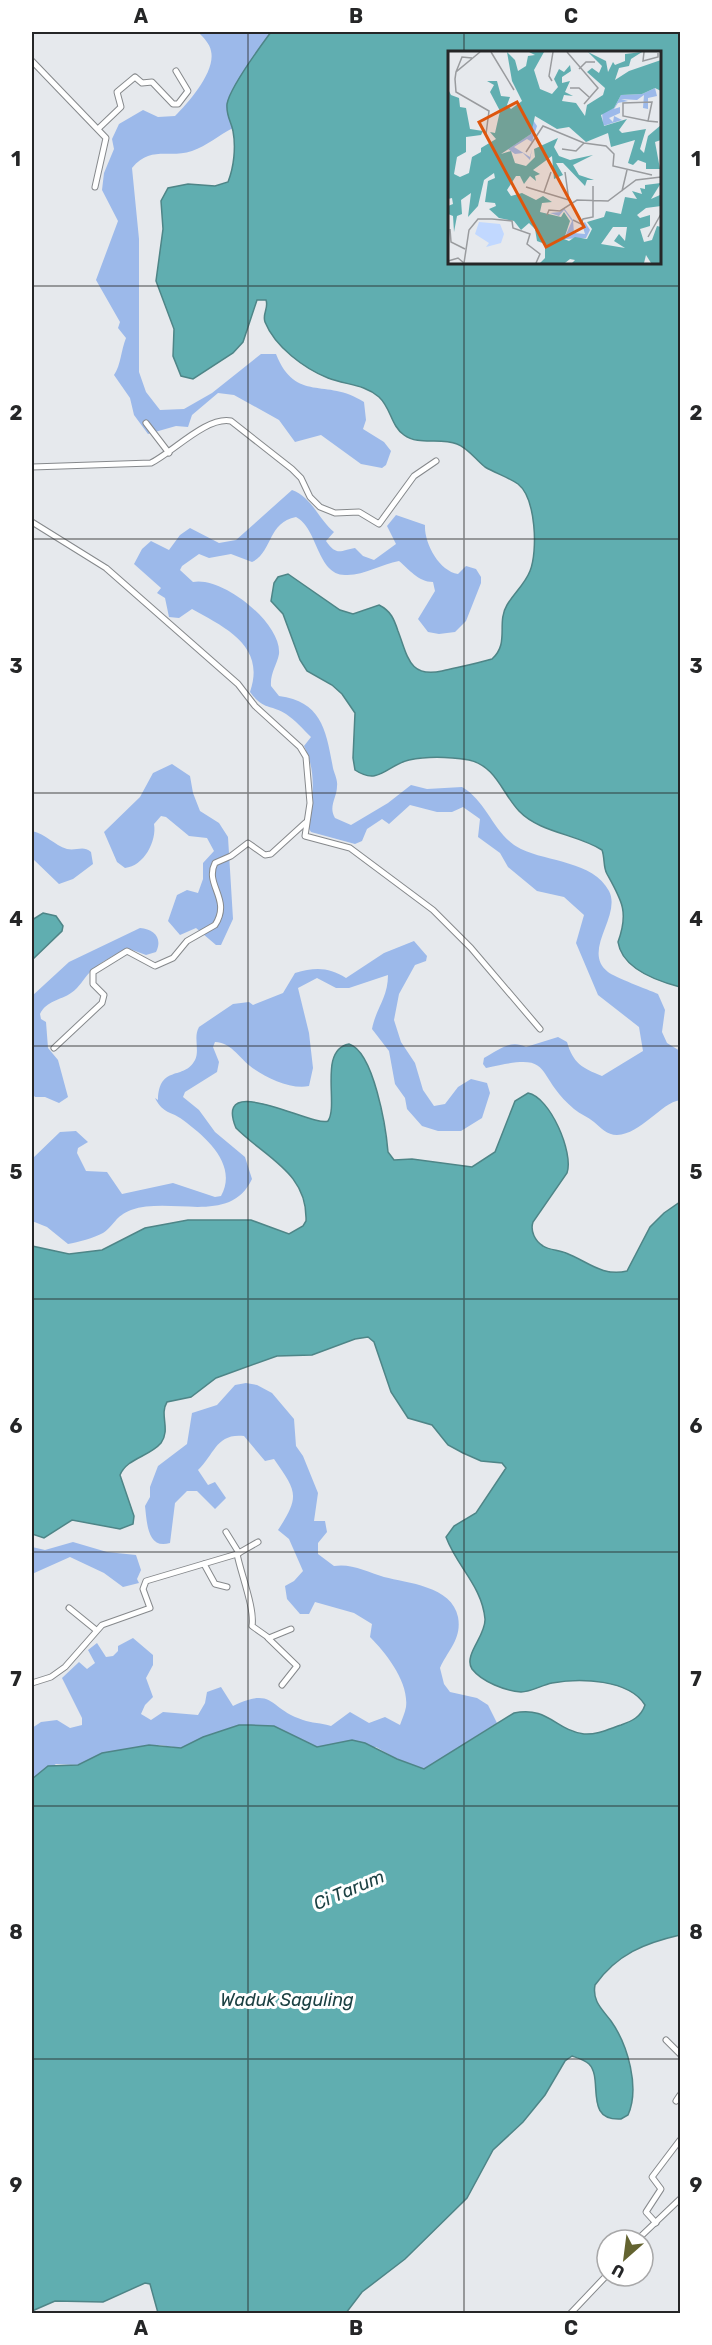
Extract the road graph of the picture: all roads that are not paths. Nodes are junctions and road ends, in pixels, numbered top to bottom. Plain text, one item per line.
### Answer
1 (32, 61) edge
2 (176, 71) dead end
3 (99, 128) junction
4 (95, 187) dead end
5 (146, 423) dead end
6 (169, 453) junction
7 (436, 462) dead end
8 (32, 466) edge
9 (32, 522) edge
10 (306, 822) junction
11 (540, 1029) dead end
12 (54, 1048) dead end
13 (226, 1532) dead end
14 (258, 1542) dead end
15 (238, 1554) junction
16 (204, 1564) junction
17 (226, 1587) dead end
18 (69, 1608) dead end
19 (291, 1629) dead end
20 (96, 1630) junction
21 (268, 1638) junction
22 (32, 1683) edge
23 (282, 1685) dead end
24 (666, 2040) dead end
25 (681, 2054) edge
26 (681, 2095) edge
27 (676, 2101) dead end
28 (681, 2140) edge
29 (681, 2199) edge
30 (656, 2223) junction
31 (650, 2228) edge
32 (595, 2287) edge
33 (570, 2313) edge

1 - 3 street
2 - 3 street
3 - 4 street
5 - 6 street
6 - 7 street
6 - 8 street
9 - 10 street
10 - 11 street
10 - 12 street
13 - 15 street
14 - 15 street
15 - 16 street
15 - 21 street
16 - 17 street
16 - 20 street
18 - 20 street
19 - 21 street
20 - 22 street
21 - 23 street
24 - 25 street
26 - 27 street
28 - 30 street
29 - 30 street
30 - 31 street
32 - 33 street

